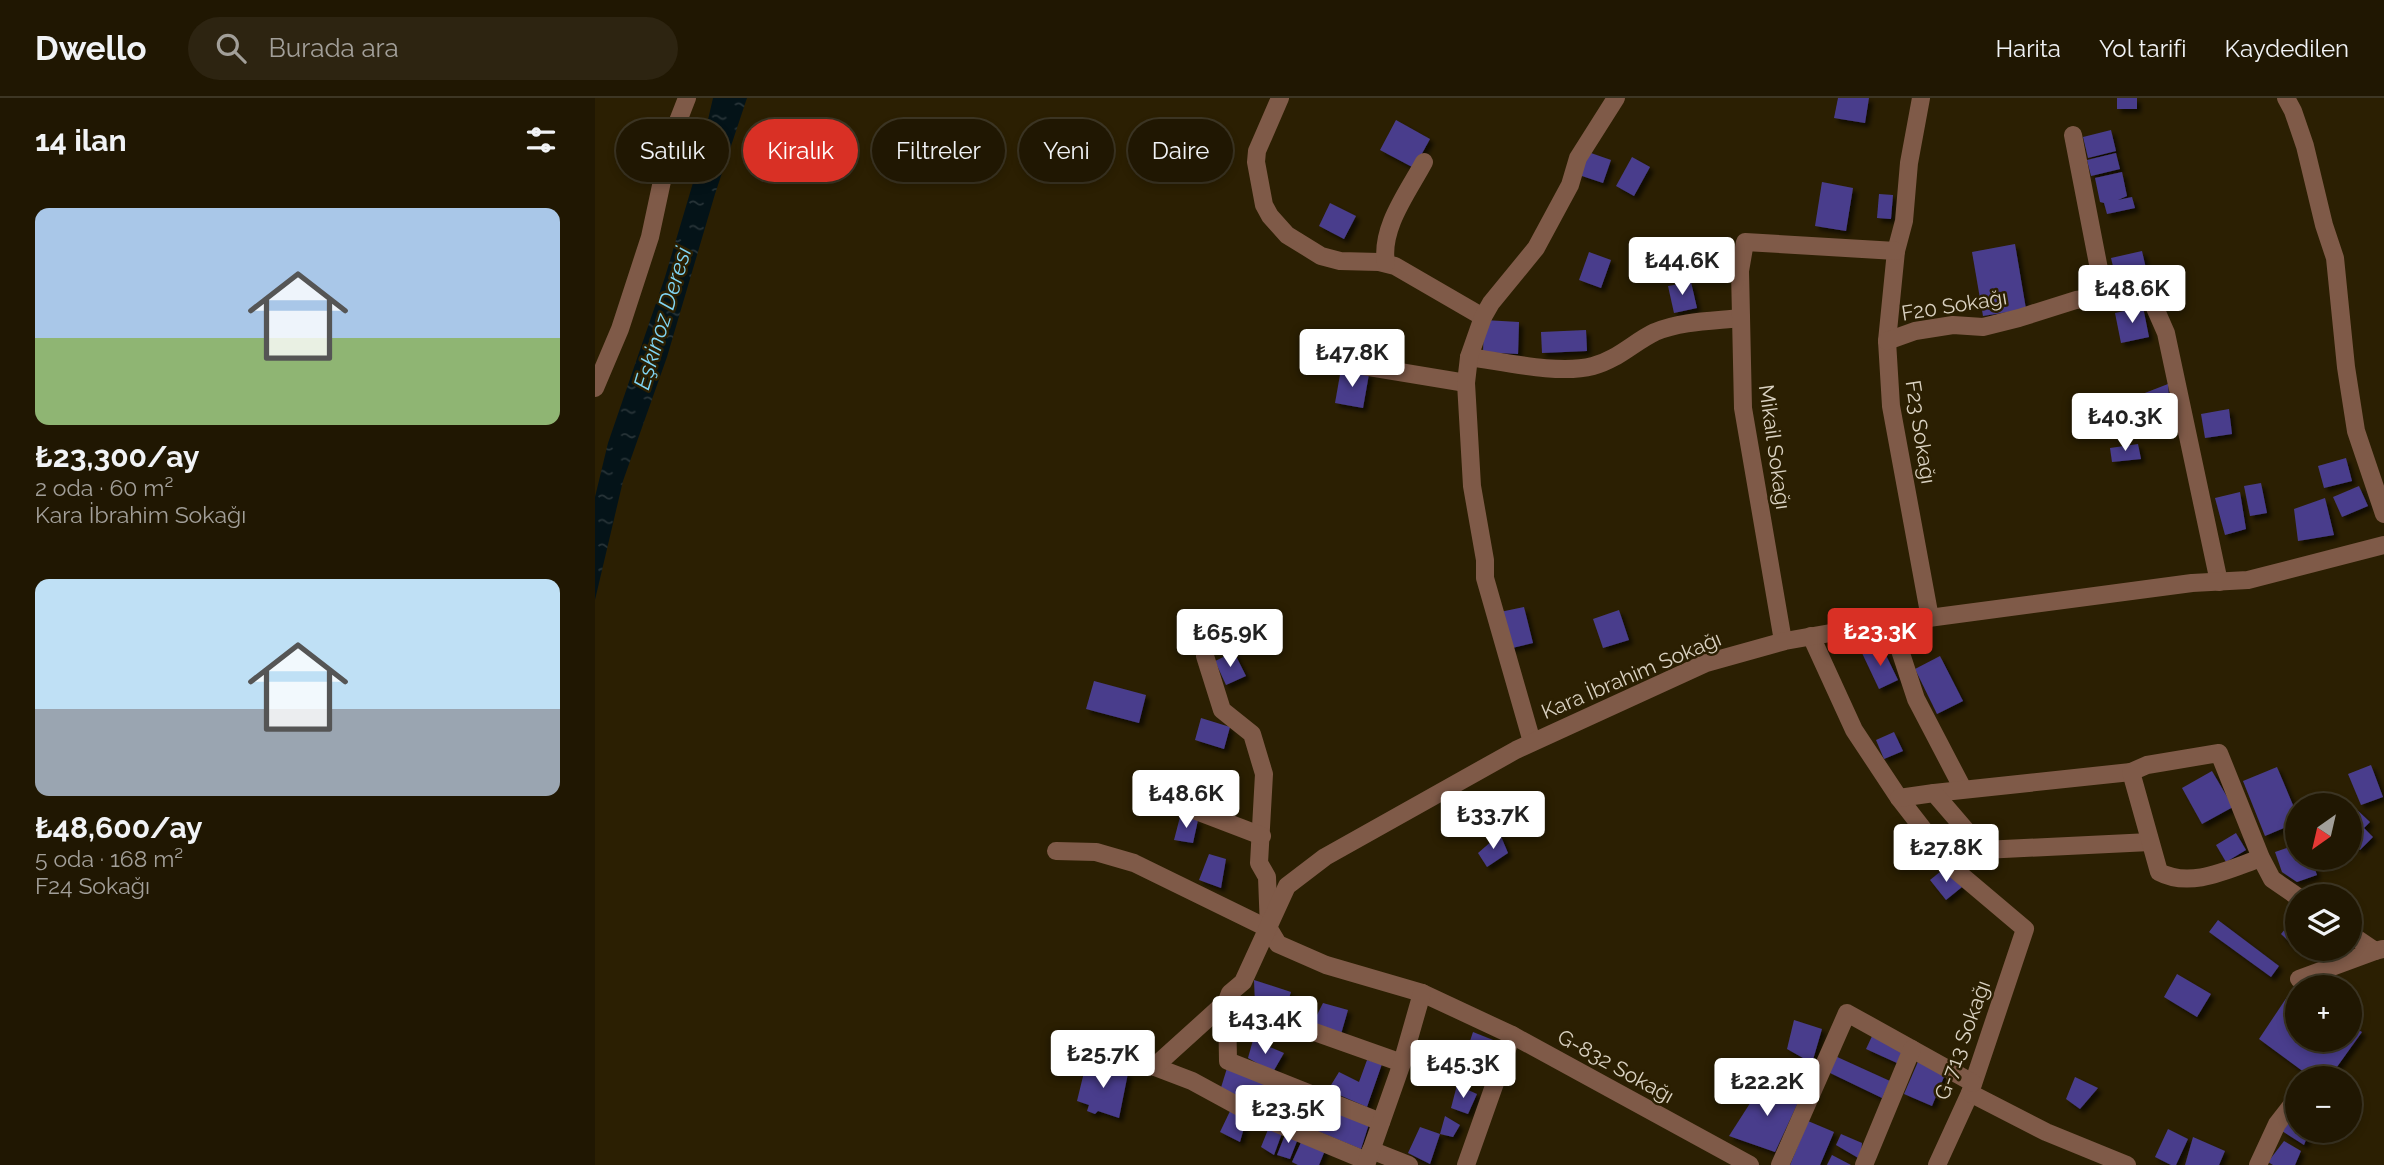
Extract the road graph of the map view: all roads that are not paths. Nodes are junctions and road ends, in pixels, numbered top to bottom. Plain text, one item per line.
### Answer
1 (687, 98) edge
2 (1279, 98) edge
3 (1616, 98) edge
4 (1921, 98) edge
5 (2286, 98) edge
6 (2073, 135) dead end
7 (1424, 162) dead end
8 (1896, 251) junction
9 (1386, 263) junction
10 (2105, 300) junction
11 (1483, 317) junction
12 (1741, 318) junction
13 (1887, 341) junction
14 (1469, 357) junction
15 (1339, 362) dead end
16 (1466, 383) junction
17 (595, 387) edge
18 (2384, 514) edge
19 (2384, 545) edge
20 (2220, 582) junction
21 (1930, 618) junction
22 (1891, 623) junction
23 (1811, 636) junction
24 (1783, 641) junction
25 (1205, 656) dead end
26 (1532, 742) junction
27 (2131, 772) junction
28 (1143, 782) dead end
29 (1963, 789) junction
30 (1934, 793) junction
31 (1899, 798) junction
32 (1262, 836) junction
33 (2150, 842) junction
34 (1056, 851) dead end
35 (2261, 858) junction
36 (2285, 888) edge
37 (1269, 929) junction
38 (2362, 941) edge
39 (2379, 950) edge
40 (2310, 975) edge
41 (1422, 993) junction
42 (1227, 1001) junction
43 (1512, 1035) junction
44 (1063, 1048) dead end
45 (1912, 1049) junction
46 (1402, 1063) junction
47 (1154, 1068) junction
48 (1971, 1088) junction
49 (2285, 1114) edge
50 (1381, 1122) junction
51 (1368, 1159) edge
52 (1409, 1165) edge
53 (1466, 1165) edge
54 (1750, 1165) edge
55 (1780, 1165) edge
56 (1864, 1165) edge
57 (1937, 1165) edge
58 (2127, 1165) edge
59 (2258, 1165) edge

1 - 17 street
2 - 9 street
3 - 11 street
4 - 8 street
5 - 18 street
6 - 10 street
7 - 9 street
8 - 12 street, Mikail Sokağı
8 - 13 street, F23 Sokağı
9 - 11 street
10 - 13 street, F20 Sokağı
10 - 20 street, F20 Sokağı
11 - 14 street
12 - 14 street
12 - 24 street, Mikail Sokağı
13 - 21 street, F23 Sokağı
14 - 16 street
15 - 16 street
16 - 26 street
19 - 20 street, Kara İbrahim Sokağı
20 - 21 street, Kara İbrahim Sokağı
21 - 22 street, Kara İbrahim Sokağı
22 - 23 street, Kara İbrahim Sokağı
22 - 29 street
23 - 24 street, Kara İbrahim Sokağı
23 - 31 street
24 - 26 street, Kara İbrahim Sokağı
25 - 32 street
26 - 37 street, Kara İbrahim Sokağı
27 - 29 street
27 - 33 street
27 - 35 street
28 - 32 street
29 - 30 street
30 - 31 street
30 - 33 street
31 - 48 street, G-713 Sokağı
32 - 37 street
33 - 35 street
34 - 37 street
35 - 36 street
37 - 41 street, G-832 Sokağı
37 - 42 street, Kara İbrahim Sokağı
38 - 39 street
39 - 40 street
41 - 43 street, G-832 Sokağı
41 - 46 street
42 - 46 street
42 - 47 street, Kara İbrahim Sokağı
42 - 50 street
43 - 53 street
43 - 54 street, G-832 Sokağı
44 - 47 street
45 - 48 street
45 - 55 street
45 - 56 street
46 - 50 street
47 - 51 street
48 - 57 street, G-713 Sokağı
48 - 58 street
49 - 59 street
50 - 51 street
51 - 52 street

